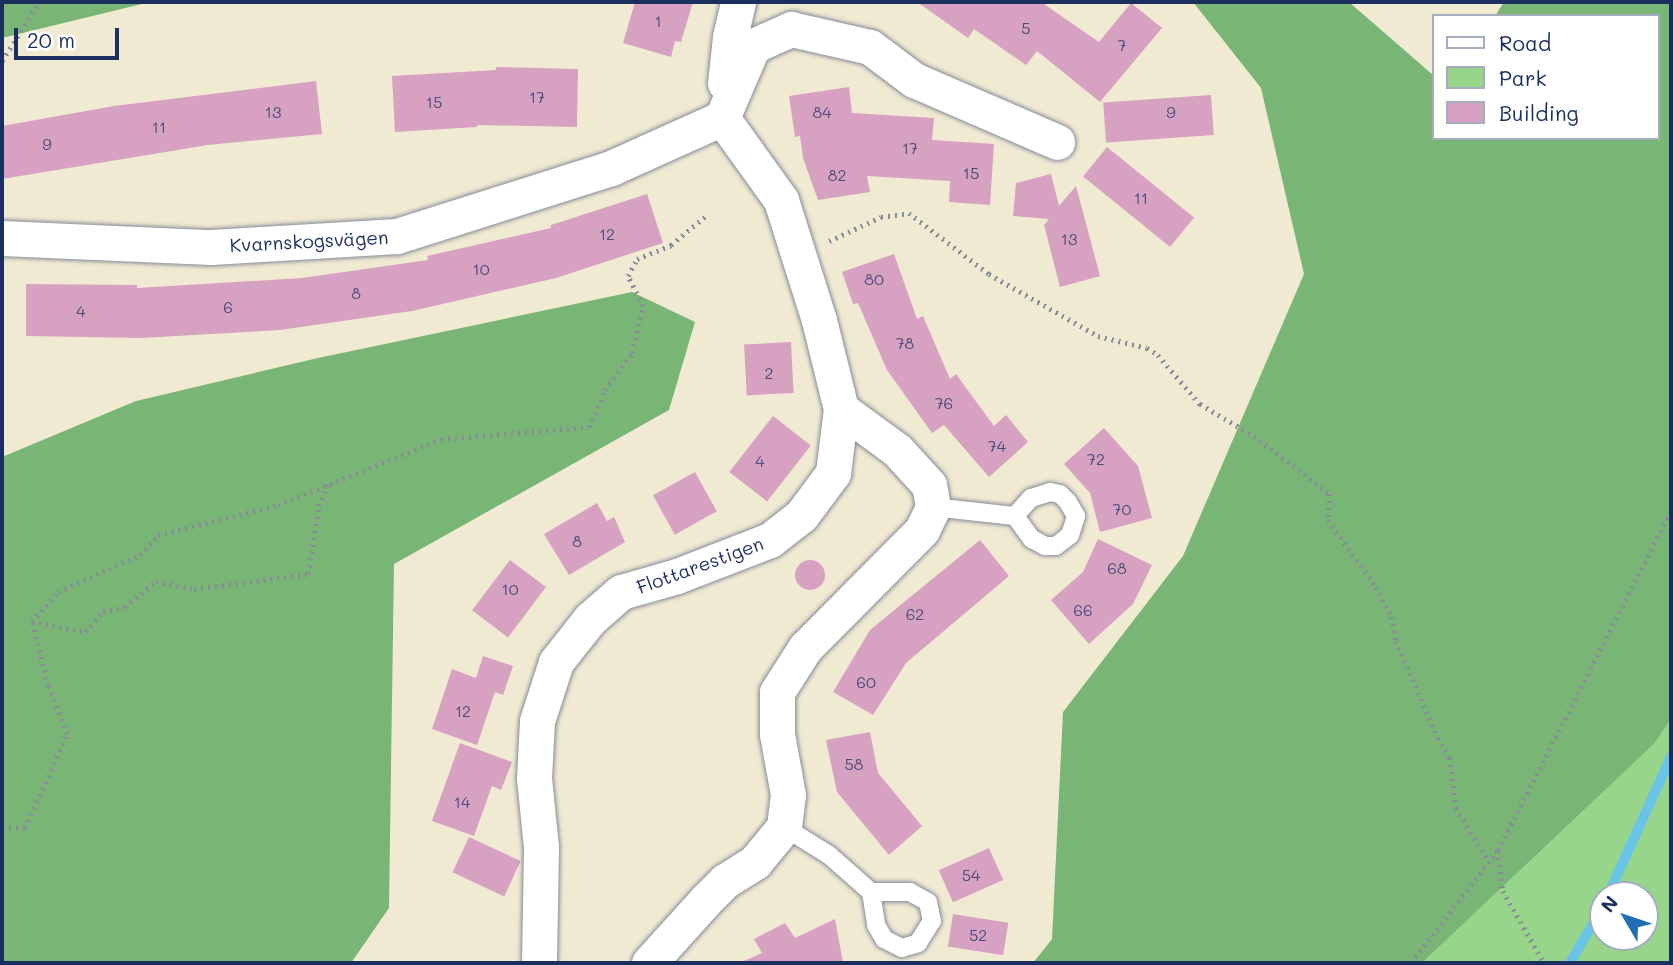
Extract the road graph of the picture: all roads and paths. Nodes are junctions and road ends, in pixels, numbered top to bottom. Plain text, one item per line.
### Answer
1 (39, 2) edge
2 (738, 2) edge
3 (2, 61) edge
4 (722, 118) junction
5 (1057, 142) dead end
6 (708, 214) dead end
7 (2, 239) edge
8 (798, 254) junction
9 (841, 409) junction
10 (328, 483) junction
11 (933, 508) junction
12 (1671, 511) edge
13 (1015, 516) dead end
14 (32, 622) junction
15 (2, 827) edge
16 (784, 827) junction
17 (1498, 850) junction
18 (1489, 862) junction
19 (871, 892) dead end
20 (539, 963) edge
21 (649, 963) edge
22 (1411, 963) edge
23 (1544, 963) edge

1 - 3 path
2 - 4 street
4 - 5 street
4 - 7 street, Kvarnskogsvägen
4 - 8 street, Flottarestigen
6 - 10 path
8 - 9 street, Flottarestigen
8 - 18 path
9 - 11 street
9 - 20 street, Flottarestigen
10 - 14 path
10 - 14 path
11 - 13 lane
11 - 16 street
12 - 17 path
14 - 15 path
16 - 19 lane
16 - 21 street
17 - 18 path
17 - 23 path
18 - 22 path

